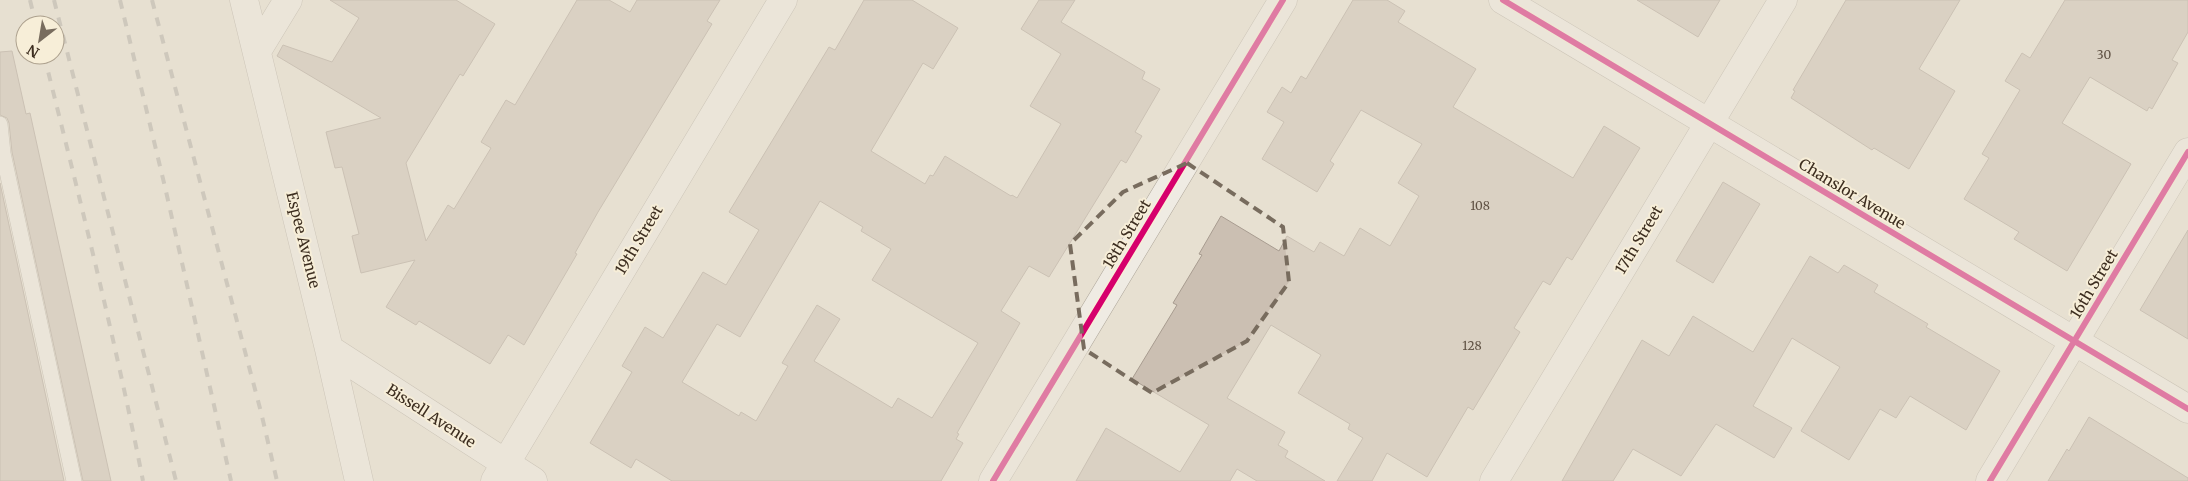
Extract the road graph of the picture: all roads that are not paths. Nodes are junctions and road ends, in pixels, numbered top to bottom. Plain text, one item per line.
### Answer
1 (244, 0) edge
2 (288, 0) edge
3 (783, 0) edge
4 (1283, 0) edge
5 (1503, 0) edge
6 (1784, 0) edge
7 (257, 51) junction
8 (1709, 123) junction
9 (0, 124) edge
10 (2188, 152) edge
11 (2, 154) edge
12 (2074, 341) junction
13 (329, 349) junction
14 (2188, 409) edge
15 (500, 473) edge
16 (74, 481) edge
17 (359, 481) edge
18 (533, 481) edge
19 (993, 481) edge
20 (1494, 481) edge
21 (1990, 481) edge

1 - 7 street, Espee Avenue
2 - 7 street
3 - 15 street, 19th Street
4 - 19 street, 18th Street
5 - 8 street, Chanslor Avenue
6 - 8 street, 17th Street
7 - 13 street, Espee Avenue
8 - 12 street, Chanslor Avenue
8 - 20 street, 17th Street
9 - 11 lane
10 - 12 street, 16th Street
11 - 16 lane
12 - 14 street, Chanslor Avenue
12 - 21 street, 16th Street
13 - 15 street, Bissell Avenue
13 - 17 street, Espee Avenue
15 - 18 street, Bissell Avenue

